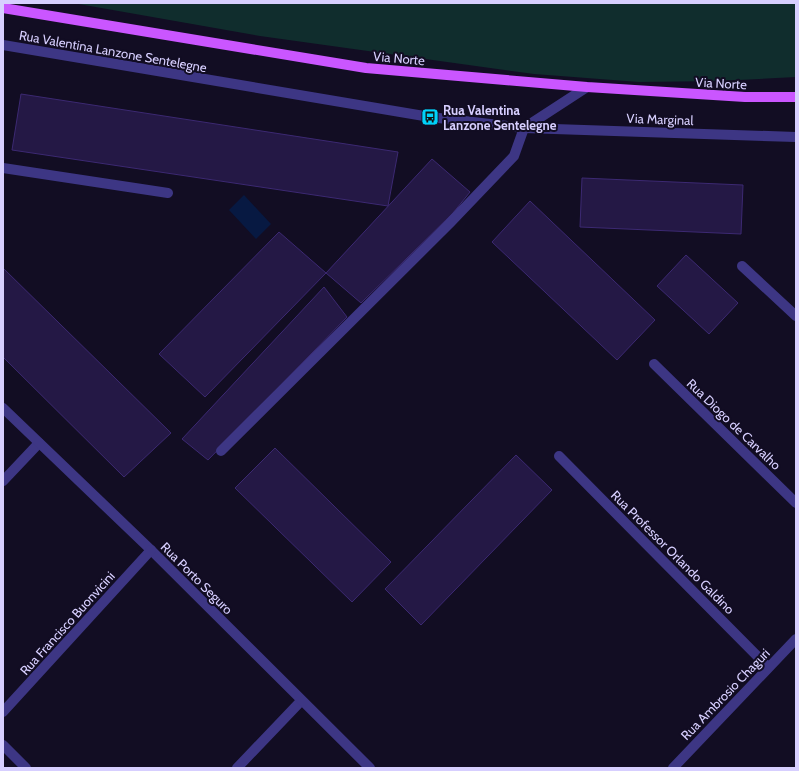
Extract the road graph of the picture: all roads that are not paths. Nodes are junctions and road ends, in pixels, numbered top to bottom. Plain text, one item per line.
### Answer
1 (3, 8) edge
2 (3, 45) edge
3 (587, 87) junction
4 (796, 97) edge
5 (524, 128) junction
6 (796, 137) edge
7 (3, 168) edge
8 (168, 193) dead end
9 (742, 266) dead end
10 (796, 316) edge
11 (654, 364) dead end
12 (3, 408) edge
13 (39, 443) junction
14 (221, 451) dead end
15 (559, 456) dead end
16 (3, 481) edge
17 (796, 503) edge
18 (151, 550) junction
19 (796, 639) edge
20 (768, 667) junction
21 (301, 701) junction
22 (3, 712) edge
23 (3, 745) edge
24 (26, 768) edge
25 (237, 768) edge
26 (370, 768) edge
27 (673, 768) edge

1 - 3 main road, Via Norte
2 - 5 street, Rua Valentina Lanzone Sentelegne
3 - 4 main road, Via Norte
3 - 5 street
5 - 6 street, Via Marginal
5 - 14 street
7 - 8 street
9 - 10 street
11 - 17 street, Rua Diogo de Carvalho
12 - 13 street, Rua Porto Seguro
13 - 16 street
13 - 18 street, Rua Porto Seguro
15 - 20 street, Rua Professor Orlando Galdino
18 - 21 street, Rua Porto Seguro
18 - 22 street, Rua Francisco Buonvicini
19 - 20 street, Rua Ambrosio Chaguri
20 - 27 street, Rua Ambrosio Chaguri
21 - 25 street
21 - 26 street, Rua Porto Seguro
23 - 24 street

